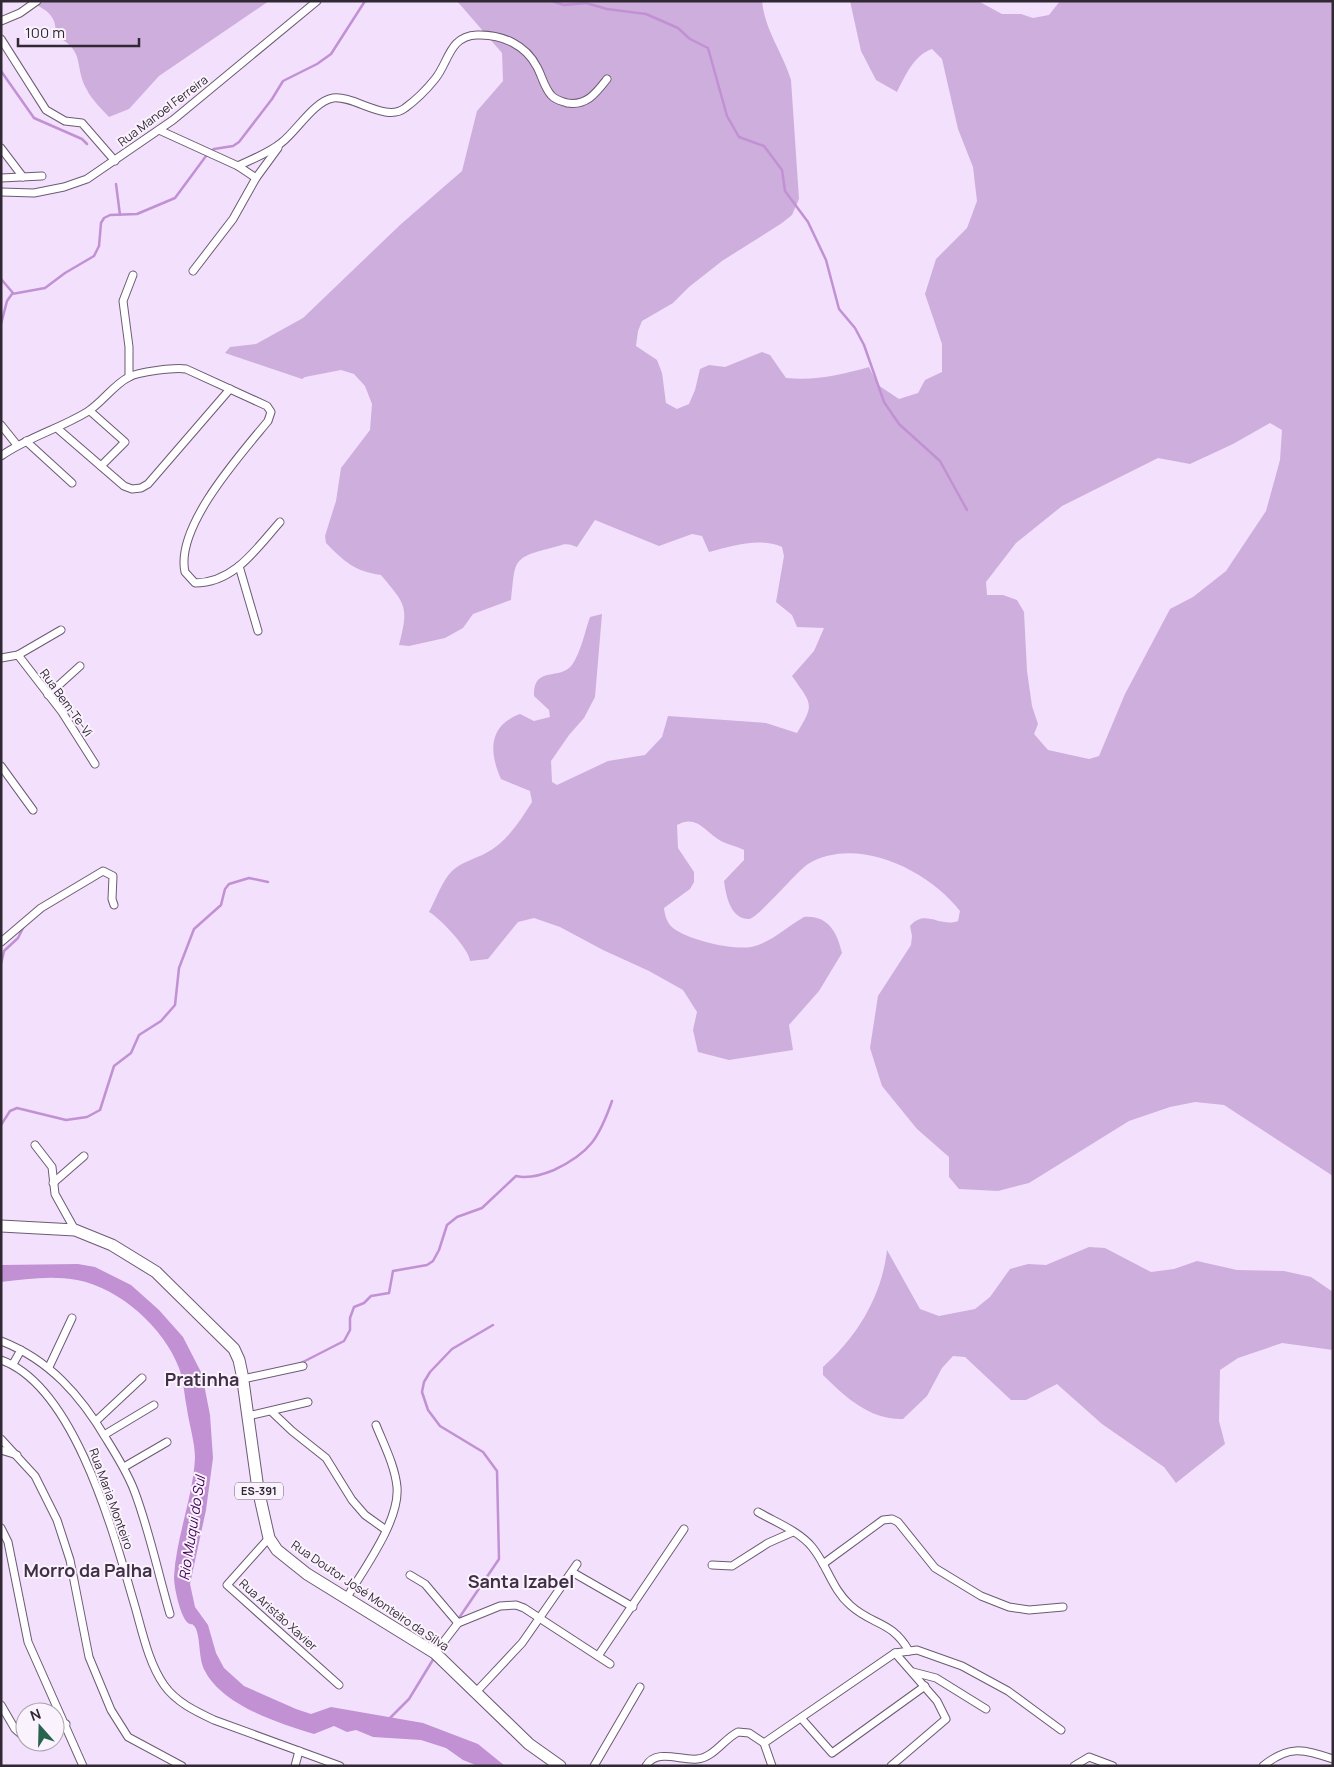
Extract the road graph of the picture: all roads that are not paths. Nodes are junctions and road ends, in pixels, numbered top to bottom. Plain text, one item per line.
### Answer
1 (37, 1) edge
2 (317, 1) edge
3 (1, 21) edge
4 (1, 39) edge
5 (607, 79) dead end
6 (159, 130) junction
7 (282, 142) junction
8 (1, 148) edge
9 (115, 161) junction
10 (238, 166) junction
11 (42, 176) dead end
12 (23, 177) junction
13 (1, 178) edge
14 (256, 178) junction
15 (1, 192) edge
16 (193, 272) dead end
17 (133, 275) dead end
18 (129, 377) junction
19 (230, 389) junction
20 (90, 411) junction
21 (1, 425) edge
22 (58, 429) junction
23 (26, 441) junction
24 (17, 445) junction
25 (1, 456) edge
26 (101, 466) junction
27 (72, 483) dead end
28 (280, 522) dead end
29 (239, 566) junction
30 (60, 630) dead end
31 (258, 631) dead end
32 (18, 655) junction
33 (1, 658) edge
34 (80, 666) dead end
35 (48, 695) junction
36 (95, 764) dead end
37 (1, 766) edge
38 (33, 810) dead end
39 (114, 905) dead end
40 (1, 942) edge
41 (35, 1145) dead end
42 (84, 1156) dead end
43 (53, 1183) junction
44 (1, 1226) edge
45 (75, 1230) junction
46 (72, 1318) dead end
47 (1, 1341) edge
48 (21, 1350) junction
49 (1, 1360) edge
50 (13, 1364) junction
51 (303, 1366) dead end
52 (49, 1368) junction
53 (142, 1378) dead end
54 (243, 1379) junction
55 (308, 1402) dead end
56 (154, 1405) dead end
57 (272, 1412) junction
58 (248, 1416) junction
59 (96, 1421) junction
60 (376, 1425) dead end
61 (104, 1435) junction
62 (1, 1439) edge
63 (166, 1442) dead end
64 (1, 1450) edge
65 (18, 1455) junction
66 (124, 1467) junction
67 (758, 1512) dead end
68 (1, 1528) edge
69 (684, 1529) dead end
70 (386, 1530) junction
71 (794, 1532) junction
72 (269, 1538) junction
73 (577, 1564) dead end
74 (824, 1564) junction
75 (712, 1566) dead end
76 (572, 1572) junction
77 (410, 1576) dead end
78 (346, 1599) junction
79 (633, 1607) junction
80 (1063, 1607) dead end
81 (170, 1614) dead end
82 (540, 1619) junction
83 (458, 1623) junction
84 (909, 1650) junction
85 (435, 1653) junction
86 (895, 1653) junction
87 (598, 1656) junction
88 (610, 1664) dead end
89 (913, 1672) junction
90 (339, 1685) dead end
91 (925, 1686) junction
92 (640, 1687) dead end
93 (477, 1691) junction
94 (1, 1705) edge
95 (986, 1709) dead end
96 (802, 1718) junction
97 (66, 1724) joint
98 (15, 1729) edge
99 (1061, 1730) dead end
100 (764, 1743) junction
101 (299, 1751) junction
102 (1333, 1759) edge
103 (83, 1766) edge
104 (182, 1766) edge
105 (295, 1766) edge
106 (340, 1766) edge
107 (560, 1766) edge
108 (594, 1766) edge
109 (646, 1766) edge
110 (772, 1766) edge
111 (891, 1766) edge
112 (1074, 1766) edge
113 (1113, 1766) edge
114 (1263, 1766) edge

1 - 3 street
2 - 6 street, Rua Manoel Ferreira
4 - 9 street
5 - 7 street
6 - 9 street, Rua Manoel Ferreira
6 - 10 street
7 - 10 street
7 - 14 street
8 - 12 street
9 - 15 street, Rua Manoel Ferreira
10 - 14 street
11 - 12 street
12 - 13 street
14 - 16 street
17 - 18 street
18 - 19 street
18 - 20 street
19 - 26 street
19 - 29 street
20 - 22 street
20 - 26 street
21 - 24 street
22 - 23 street
22 - 26 street
23 - 24 street
23 - 27 street
24 - 25 street
28 - 29 street
29 - 31 street
30 - 32 street
32 - 33 street
32 - 35 street, Rua Bem-Te-Vi
34 - 35 street
35 - 36 street, Rua Bem-Te-Vi
37 - 38 street
39 - 40 street
41 - 43 street
42 - 43 street
43 - 45 street
44 - 45 main road, Rua Doutor José Monteiro da Silva / ES-391
45 - 54 main road, Rua Doutor José Monteiro da Silva / ES-391
46 - 52 street
47 - 48 street
48 - 50 street
48 - 52 street
49 - 50 street, Rua Maria Monteiro
50 - 101 street, Rua Maria Monteiro
51 - 54 street
52 - 59 street
53 - 59 street
54 - 58 main road, Rua Doutor José Monteiro da Silva / ES-391
55 - 57 street
56 - 61 street
57 - 58 street
57 - 70 street
58 - 72 main road, Rua Doutor José Monteiro da Silva / ES-391
59 - 61 street
60 - 70 street
61 - 66 street
62 - 65 street
63 - 66 street
64 - 65 street
65 - 104 street
66 - 81 street
67 - 71 street
68 - 97 street
69 - 79 street
70 - 78 street
71 - 74 street
71 - 75 street
72 - 78 main road, Rua Doutor José Monteiro da Silva / ES-391
72 - 90 street, Rua Aristão Xavier
73 - 76 street
74 - 80 street
74 - 84 street
76 - 79 street
76 - 82 street
77 - 83 street
78 - 85 main road, Rua Doutor José Monteiro da Silva / ES-391
79 - 87 street
82 - 83 street
82 - 87 street
82 - 93 street
83 - 85 street
84 - 86 street
84 - 99 street
85 - 93 main road, Rua Doutor José Monteiro da Silva / ES-391
86 - 89 street
86 - 96 street
87 - 88 street
89 - 91 street
89 - 95 street
91 - 96 street
91 - 111 street
92 - 108 street
93 - 107 main road, Rua Doutor José Monteiro da Silva / ES-391
94 - 98 street
96 - 100 street
97 - 103 street
100 - 109 street
100 - 110 street
101 - 105 street
101 - 106 street, Rua Maria Monteiro
102 - 114 street
112 - 113 street

